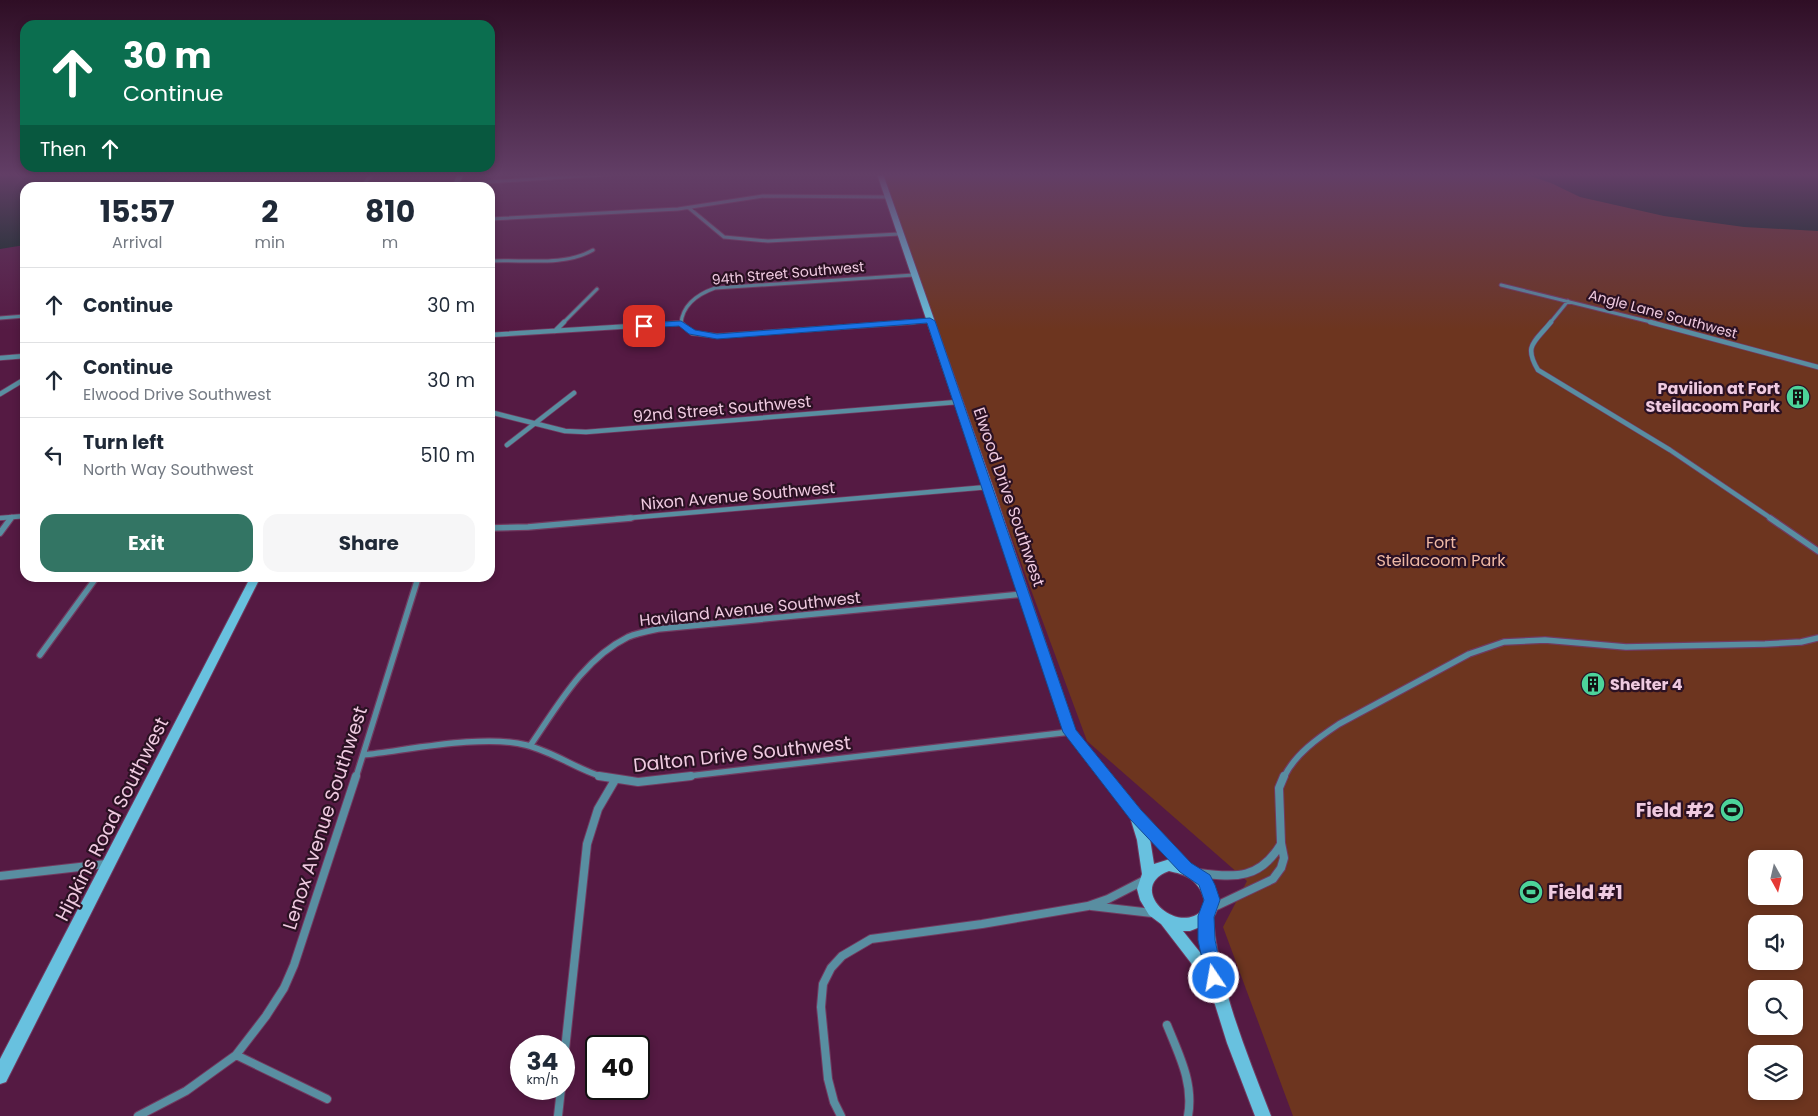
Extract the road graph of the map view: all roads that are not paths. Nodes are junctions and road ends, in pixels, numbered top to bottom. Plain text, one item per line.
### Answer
1 (709, 226) edge
2 (897, 226) edge
3 (899, 234) junction
4 (593, 250) dead end
5 (495, 261) edge
6 (914, 275) junction
7 (1501, 285) dead end
8 (597, 289) dead end
9 (1568, 301) junction
10 (20, 316) edge
11 (0, 318) edge
12 (930, 321) junction
13 (681, 323) junction
14 (554, 331) junction
15 (495, 335) edge
16 (20, 356) edge
17 (0, 358) edge
18 (1818, 367) edge
19 (20, 382) edge
20 (574, 393) dead end
21 (0, 394) edge
22 (958, 402) junction
23 (495, 413) edge
24 (535, 423) junction
25 (507, 445) dead end
26 (988, 487) junction
27 (20, 516) edge
28 (12, 517) junction
29 (0, 518) edge
30 (495, 528) edge
31 (0, 533) edge
32 (1818, 551) edge
33 (93, 582) edge
34 (253, 582) edge
35 (417, 582) edge
36 (1024, 594) junction
37 (1818, 638) edge
38 (40, 655) dead end
39 (1070, 732) junction
40 (530, 746) junction
41 (363, 755) junction
42 (616, 780) junction
43 (1135, 814) junction
44 (1281, 843) junction
45 (110, 864) junction
46 (1191, 870) junction
47 (0, 876) edge
48 (1148, 876) junction
49 (1088, 906) junction
50 (1208, 912) junction
51 (1161, 916) junction
52 (1218, 997) junction
53 (1167, 1025) dead end
54 (567, 1035) edge
55 (236, 1055) junction
56 (0, 1076) edge
57 (327, 1099) dead end
58 (560, 1100) edge
59 (138, 1116) edge
60 (558, 1116) edge
61 (841, 1116) edge
62 (1188, 1116) edge
63 (1262, 1116) edge

1 - 3 street
2 - 3 street, Elwood Drive Southwest
3 - 6 street, Elwood Drive Southwest
4 - 5 street
6 - 12 street, Elwood Drive Southwest
6 - 13 street, 94th Street Southwest
7 - 9 street, Angle Lane Southwest
8 - 14 street
9 - 18 street, Angle Lane Southwest
9 - 32 street
10 - 11 street
12 - 13 street
12 - 22 street, Elwood Drive Southwest
13 - 14 street
14 - 15 street
16 - 17 street
19 - 21 street
20 - 24 street
22 - 24 street, 92nd Street Southwest
22 - 26 street, Elwood Drive Southwest
23 - 24 street, 92nd Street Southwest
24 - 25 street
26 - 30 street, Nixon Avenue Southwest
26 - 36 street, Elwood Drive Southwest
27 - 28 street
28 - 29 street
28 - 31 street
33 - 38 street
34 - 45 street, Hipkins Road Southwest
35 - 41 street, Lenox Avenue Southwest
36 - 39 street, Elwood Drive Southwest
36 - 40 street, Haviland Avenue Southwest
37 - 44 street
39 - 42 street, Dalton Drive Southwest
39 - 43 street, Elwood Drive Southwest
40 - 41 street, Dalton Drive Southwest
40 - 42 street, Dalton Drive Southwest
41 - 55 street, Lenox Avenue Southwest
42 - 54 street
43 - 46 street, Elwood Drive Southwest
43 - 48 street, Elwood Drive Southwest
44 - 46 street
44 - 50 street
45 - 47 street
45 - 56 street, Hipkins Road Southwest
46 - 48 street
46 - 50 street
48 - 49 street
48 - 51 street
49 - 51 street
49 - 61 street
50 - 51 street
50 - 52 street
51 - 52 street
52 - 63 street
53 - 62 street
55 - 57 street
55 - 59 street, Lenox Avenue Southwest
58 - 60 street

